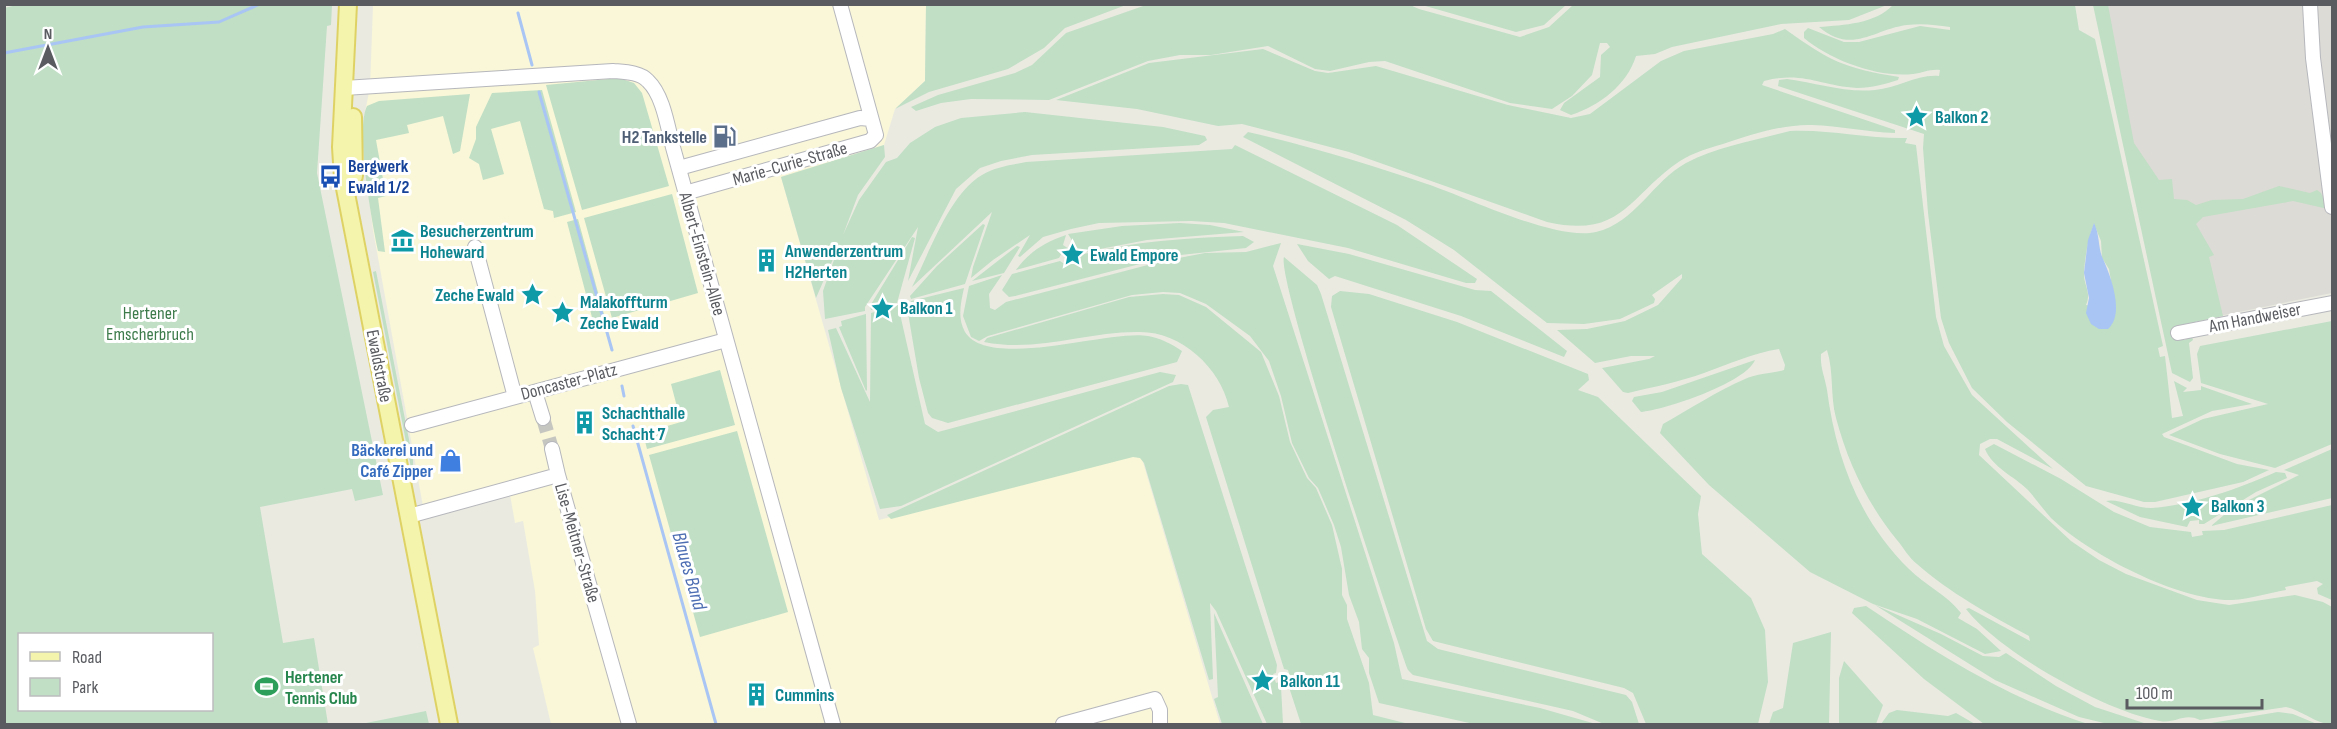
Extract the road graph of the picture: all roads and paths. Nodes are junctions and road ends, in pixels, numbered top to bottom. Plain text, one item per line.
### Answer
1 (348, 4) edge
2 (357, 4) edge
3 (840, 4) edge
4 (2310, 4) edge
5 (348, 88) junction
6 (871, 118) junction
7 (679, 168) junction
8 (685, 193) junction
9 (2332, 207) edge
10 (475, 247) dead end
11 (2332, 303) edge
12 (2178, 333) dead end
13 (726, 340) junction
14 (536, 392) junction
15 (515, 397) junction
16 (543, 418) tunnel mouth
17 (412, 425) dead end
18 (552, 449) tunnel mouth
19 (558, 475) junction
20 (413, 515) junction
21 (449, 724) edge
22 (459, 724) edge
23 (628, 724) edge
24 (833, 724) edge
25 (1062, 724) edge
26 (1160, 724) edge

1 - 5 main road, Ewaldstraße
2 - 5 main road, Ewaldstraße
3 - 6 street, Marie-Curie-Straße
4 - 9 street
5 - 7 street, Albert-Einstein-Allee
5 - 20 main road, Ewaldstraße
6 - 7 street, Marie-Curie-Straße
6 - 8 street, Marie-Curie-Straße
7 - 8 street, Albert-Einstein-Allee
8 - 13 street, Albert-Einstein-Allee
10 - 15 street
11 - 12 street, Am Handweiser
13 - 14 street, Doncaster-Platz
13 - 24 street, Albert-Einstein-Allee
14 - 15 street, Doncaster-Platz
14 - 16 street
15 - 17 street, Doncaster-Platz
18 - 19 street
19 - 20 street, Lise-Meitner-Straße
19 - 23 street, Lise-Meitner-Straße
20 - 21 main road, Ewaldstraße
20 - 22 main road, Ewaldstraße
25 - 26 street

